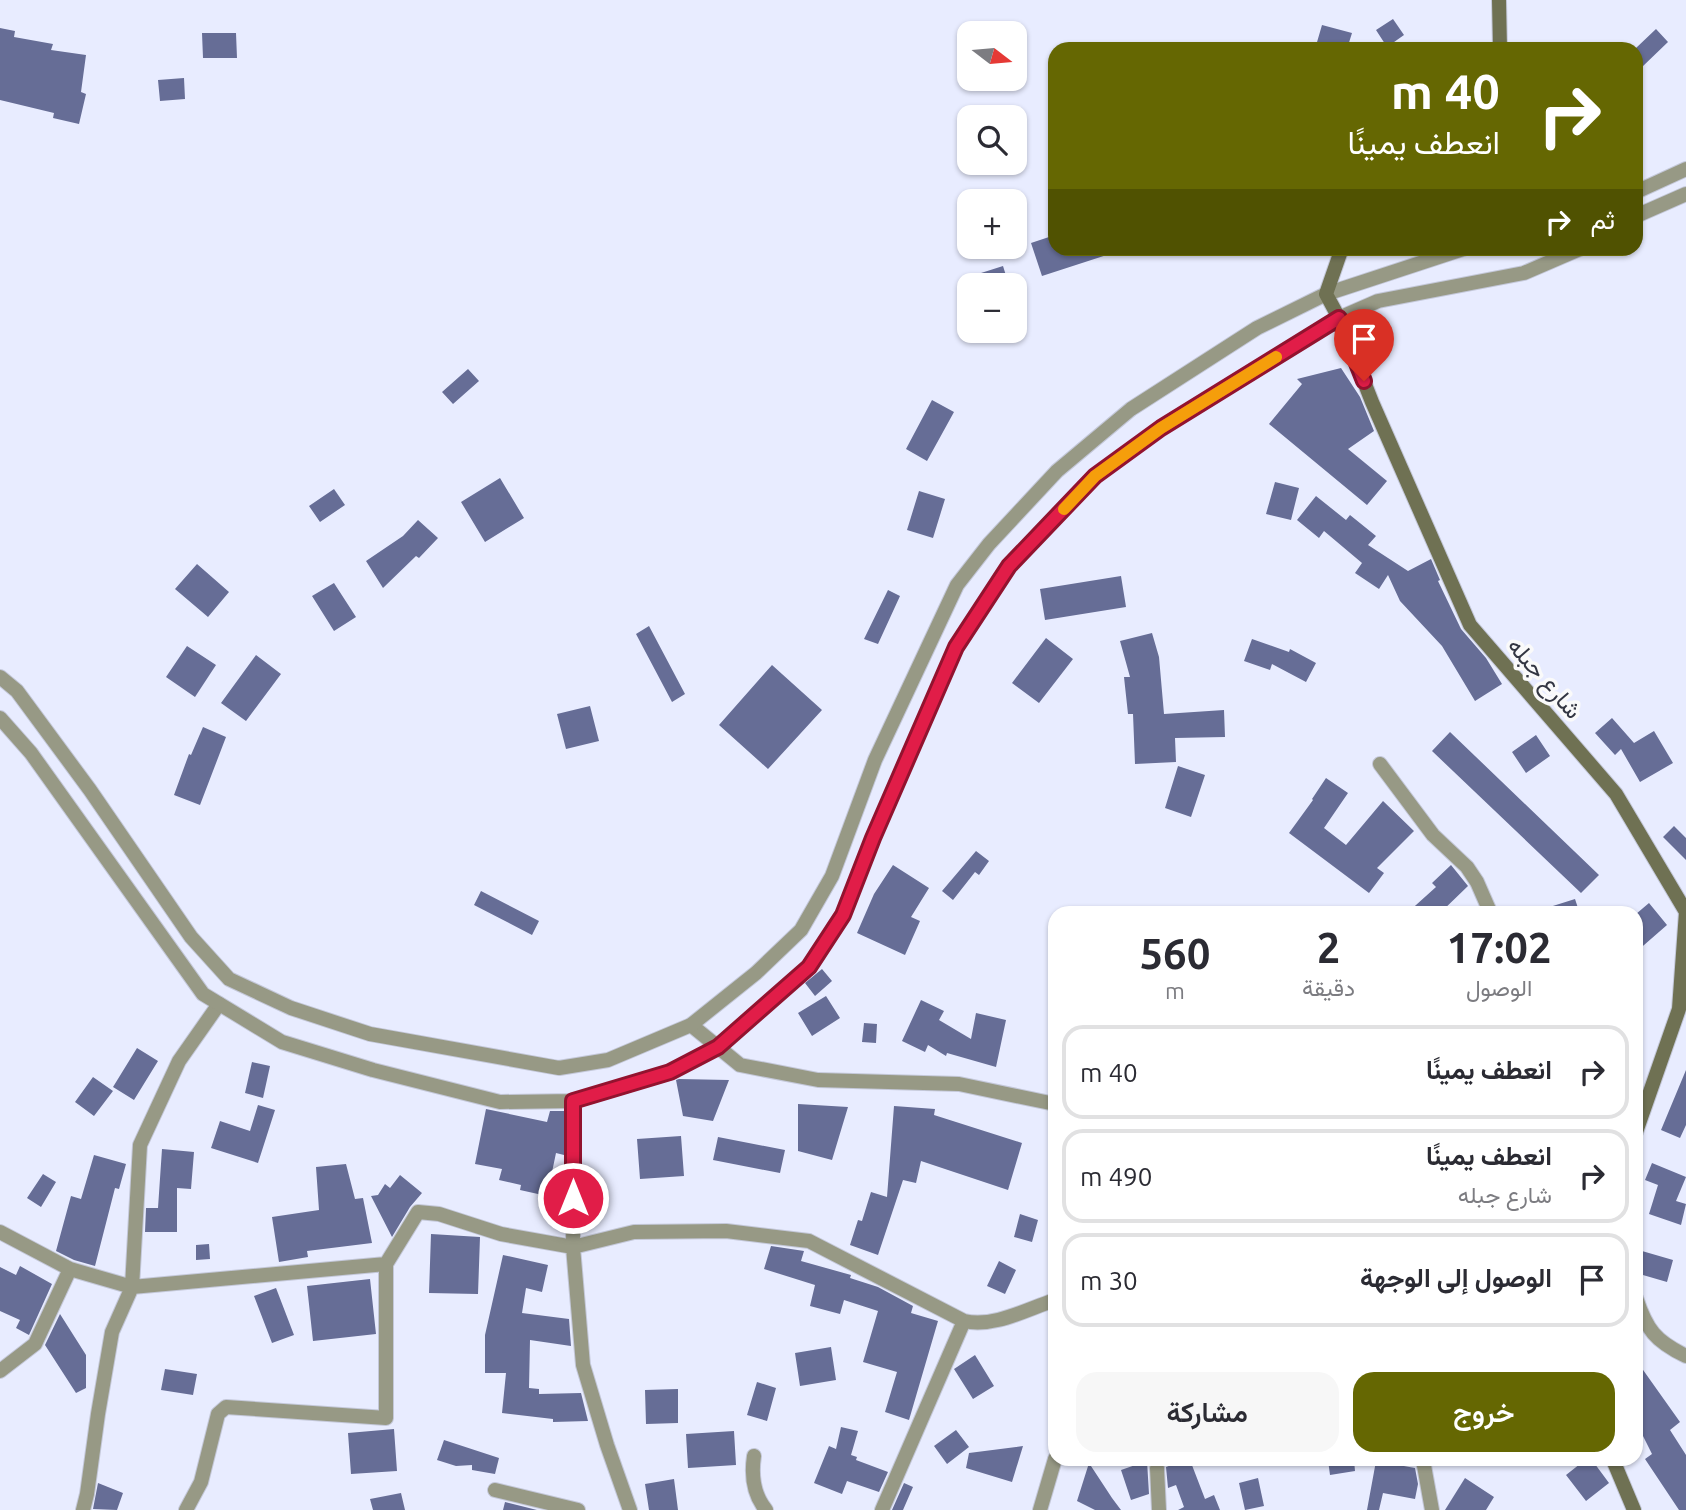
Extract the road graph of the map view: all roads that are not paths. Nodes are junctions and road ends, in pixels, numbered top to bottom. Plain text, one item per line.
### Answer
1 (1499, 0) edge
2 (1500, 42) edge
3 (1686, 169) edge
4 (1643, 189) edge
5 (1686, 194) edge
6 (1643, 213) edge
7 (1339, 256) edge
8 (1441, 256) edge
9 (1563, 256) edge
10 (1326, 293) junction
11 (1339, 318) junction
12 (0, 677) edge
13 (0, 718) edge
14 (1380, 764) dead end
15 (1488, 906) edge
16 (219, 1003) junction
17 (691, 1025) junction
18 (718, 1047) junction
19 (573, 1101) junction
20 (1048, 1102) edge
21 (1643, 1112) edge
22 (0, 1232) edge
23 (573, 1247) junction
24 (386, 1265) junction
25 (70, 1269) junction
26 (132, 1287) junction
27 (1048, 1302) edge
28 (1643, 1317) edge
29 (964, 1321) junction
30 (1686, 1356) edge
31 (0, 1371) edge
32 (754, 1456) dead end
33 (1053, 1466) edge
34 (1424, 1466) edge
35 (1614, 1466) edge
36 (1157, 1468) dead end
37 (495, 1490) dead end
38 (83, 1510) edge
39 (186, 1510) edge
40 (578, 1510) edge
41 (629, 1510) edge
42 (766, 1510) edge
43 (882, 1510) edge
44 (1040, 1510) edge
45 (1160, 1510) edge
46 (1432, 1510) edge
47 (1634, 1510) edge

1 - 2 main road
3 - 4 street
5 - 6 street
7 - 10 main road
8 - 10 street
9 - 11 street
10 - 11 main road, شارع جبله
10 - 17 street
11 - 18 street
11 - 21 main road, شارع جبله
12 - 17 street
13 - 16 street
14 - 15 street
16 - 19 street
16 - 26 street
17 - 18 street
18 - 19 street
18 - 20 street
19 - 23 street
22 - 25 street
23 - 24 street
23 - 29 street
23 - 41 street
24 - 26 street
24 - 39 street
25 - 26 street
25 - 31 street
26 - 38 street
27 - 29 street
28 - 30 street
29 - 43 street
32 - 42 street
33 - 44 street
34 - 46 street
35 - 47 main road
36 - 45 street
37 - 40 street

